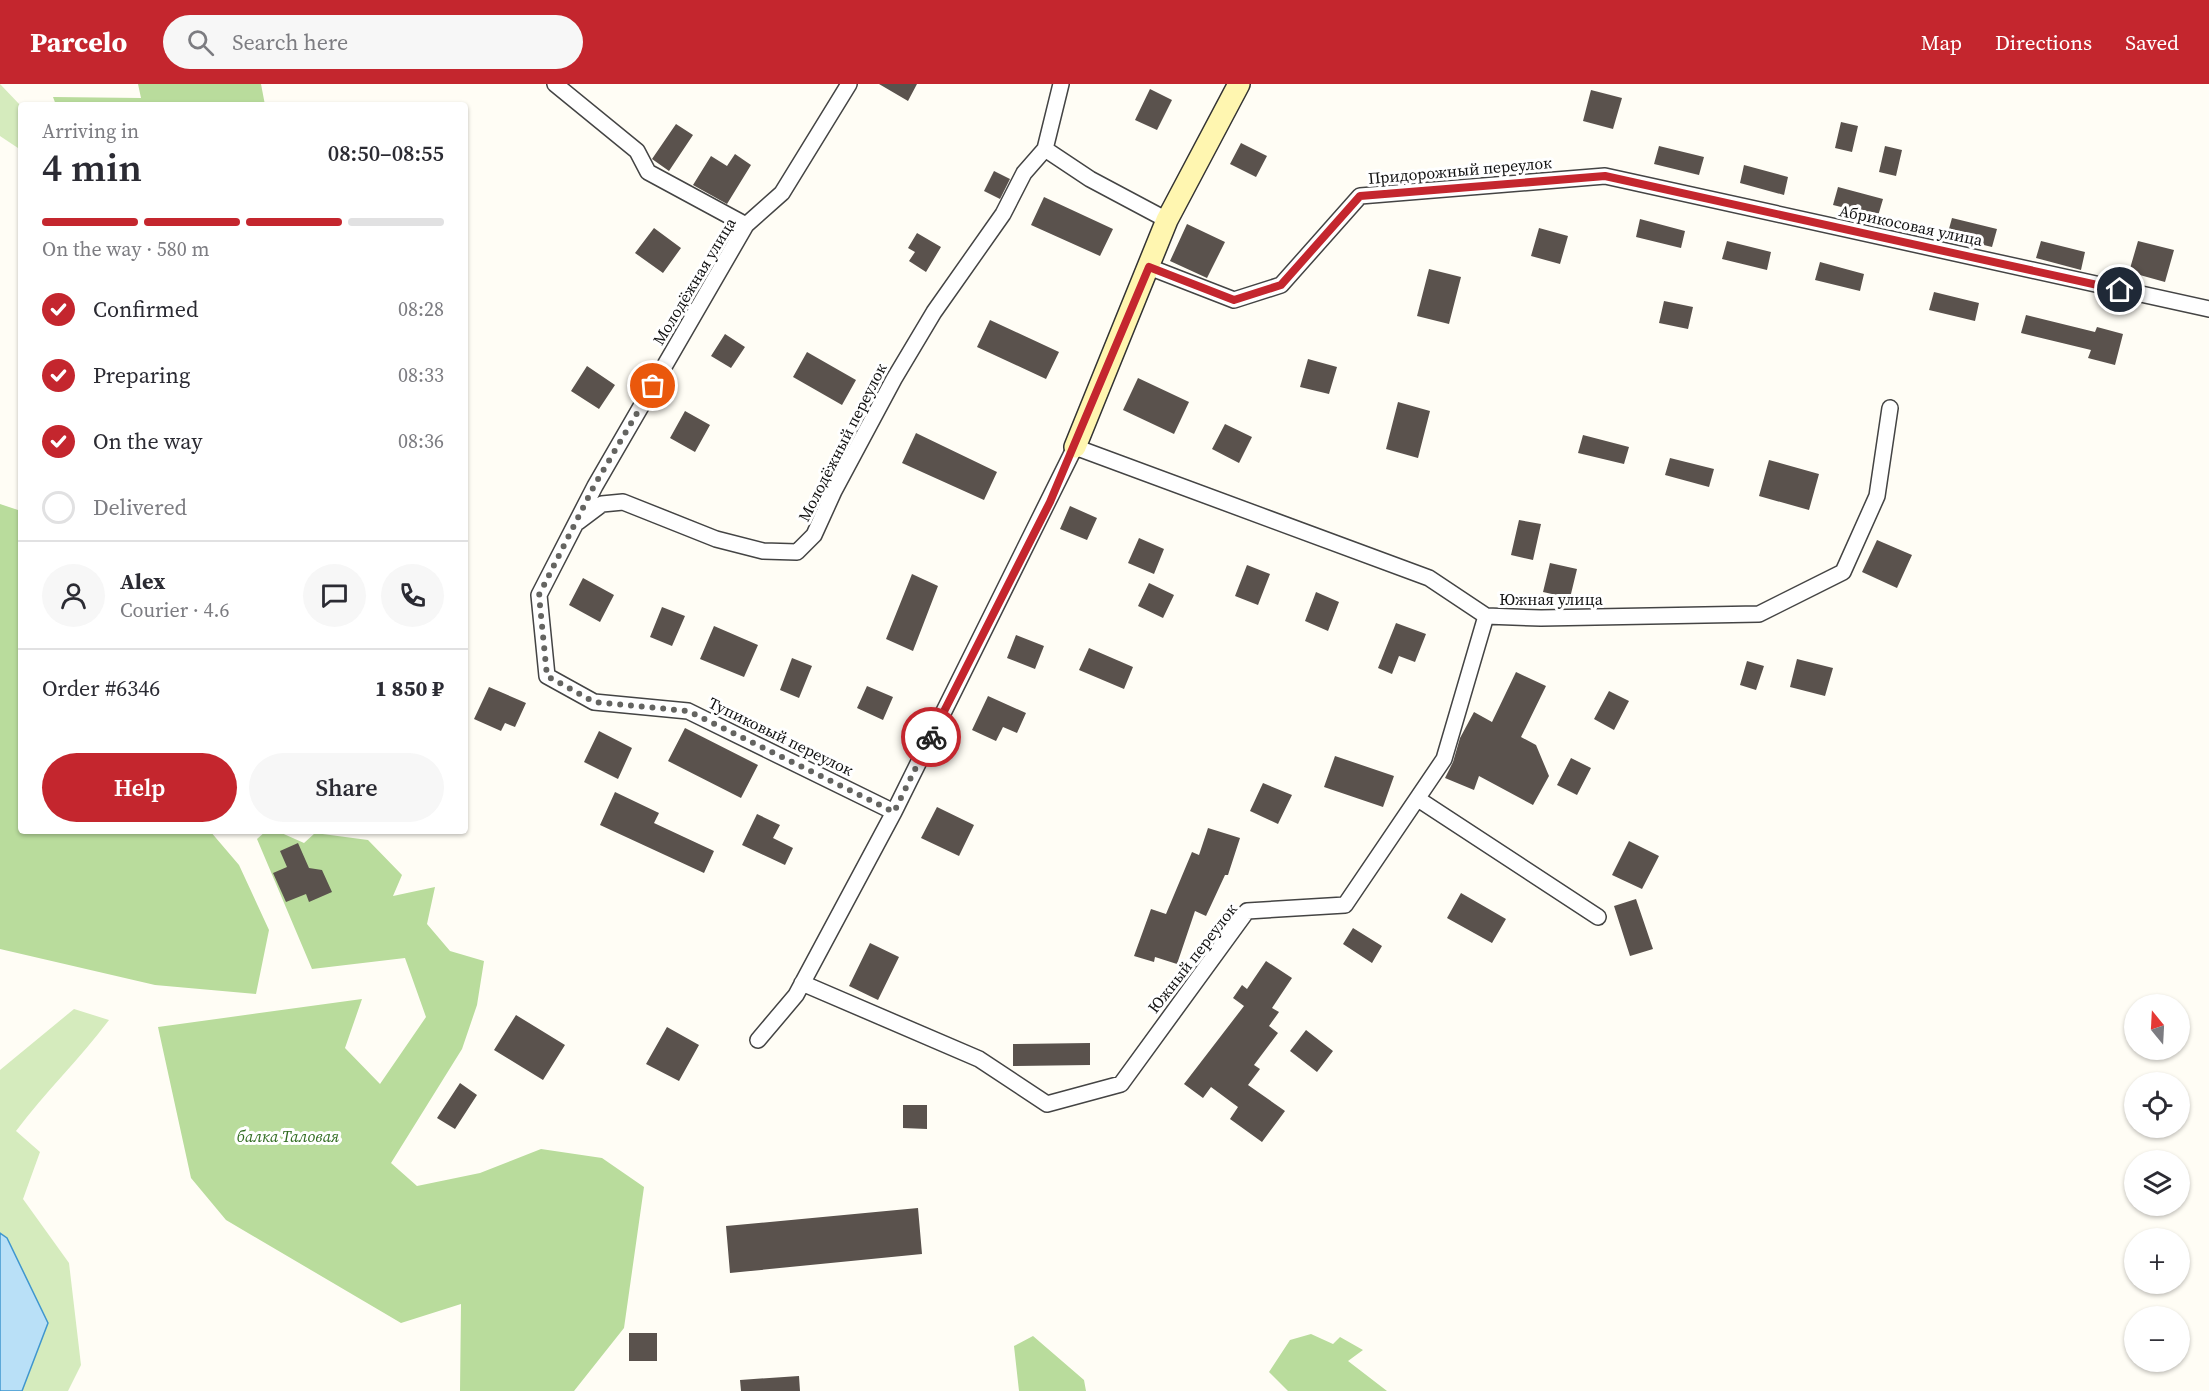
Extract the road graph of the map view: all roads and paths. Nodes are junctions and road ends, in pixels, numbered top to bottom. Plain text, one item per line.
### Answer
1 (555, 84) edge
2 (849, 84) edge
3 (1061, 84) edge
4 (1239, 84) edge
5 (1045, 149) junction
6 (1605, 176) joint
7 (1167, 220) junction
8 (746, 225) junction
9 (1149, 267) junction
10 (2209, 309) edge
11 (1890, 408) dead end
12 (1075, 447) junction
13 (576, 523) junction
14 (1486, 616) junction
15 (547, 676) joint
16 (1418, 799) junction
17 (894, 812) junction
18 (1598, 917) dead end
19 (802, 983) junction
20 (758, 1040) dead end

1 - 8 street
2 - 8 street, Молодёжная улица
3 - 5 street
4 - 7 street
5 - 7 street
5 - 13 street, Молодёжный переулок
6 - 9 street, Придорожный переулок
6 - 10 street, Абрикосовая улица
7 - 9 street
8 - 13 street, Молодёжная улица
9 - 12 street
11 - 14 street, Южная улица
12 - 14 street, Южная улица
12 - 17 street
13 - 15 street, Молодёжная улица
14 - 16 street, Южный переулок
15 - 17 street, Тупиковый переулок
16 - 18 street
16 - 19 street, Южный переулок
17 - 19 street
19 - 20 street

